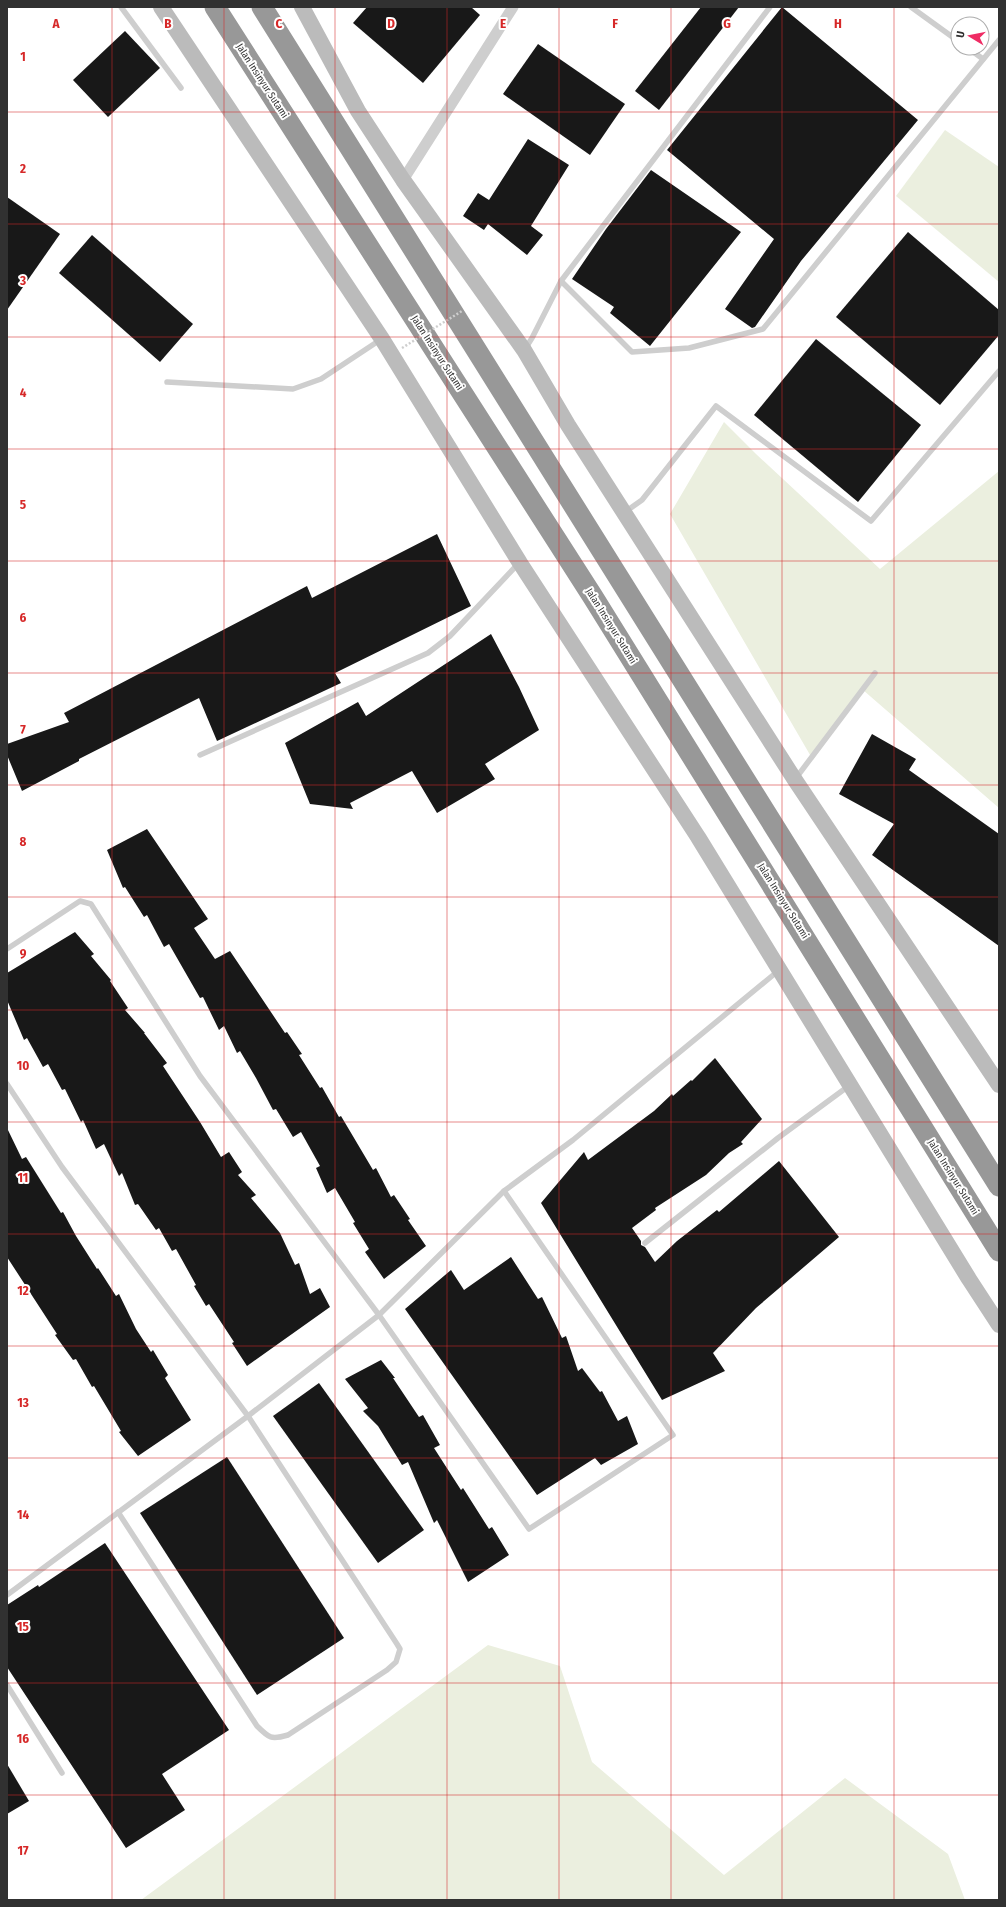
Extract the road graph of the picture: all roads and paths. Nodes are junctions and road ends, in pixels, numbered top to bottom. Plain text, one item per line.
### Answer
1 (121, 7) edge
2 (161, 7) edge
3 (215, 7) edge
4 (262, 7) edge
5 (302, 7) edge
6 (513, 7) edge
7 (770, 7) edge
8 (911, 7) edge
9 (950, 35) edge
10 (999, 40) edge
11 (978, 56) edge
12 (983, 60) junction
13 (181, 88) dead end
14 (403, 180) junction
15 (561, 281) junction
16 (462, 311) dead end
17 (382, 339) junction
18 (402, 348) dead end
19 (524, 350) junction
20 (999, 371) edge
21 (167, 382) dead end
22 (625, 512) junction
23 (520, 563) junction
24 (875, 673) dead end
25 (200, 755) dead end
26 (795, 780) junction
27 (7, 948) edge
28 (779, 970) junction
29 (7, 1084) edge
30 (850, 1085) junction
31 (999, 1085) edge
32 (999, 1186) edge
33 (504, 1191) junction
34 (645, 1243) dead end
35 (999, 1251) edge
36 (379, 1315) junction
37 (999, 1325) edge
38 (248, 1416) junction
39 (118, 1512) junction
40 (7, 1595) edge
41 (7, 1685) edge
42 (62, 1773) dead end

1 - 13 lane
2 - 17 street
3 - 35 highway, Jalan Insinyur Sutami
4 - 32 highway
5 - 14 street
6 - 14 street
7 - 15 lane
8 - 9 lane
10 - 12 lane
11 - 12 lane
12 - 15 lane
14 - 19 street
15 - 19 lane
16 - 18 path, bridge
17 - 21 lane
17 - 23 street
19 - 22 street
20 - 22 lane
22 - 26 street
23 - 25 lane
23 - 28 street
24 - 26 lane
26 - 31 street
27 - 36 lane
28 - 30 street
28 - 33 lane
29 - 38 lane
30 - 34 lane
30 - 37 street
33 - 36 lane
33 - 36 lane
36 - 38 lane
38 - 39 lane
38 - 39 lane
39 - 40 lane
41 - 42 lane

